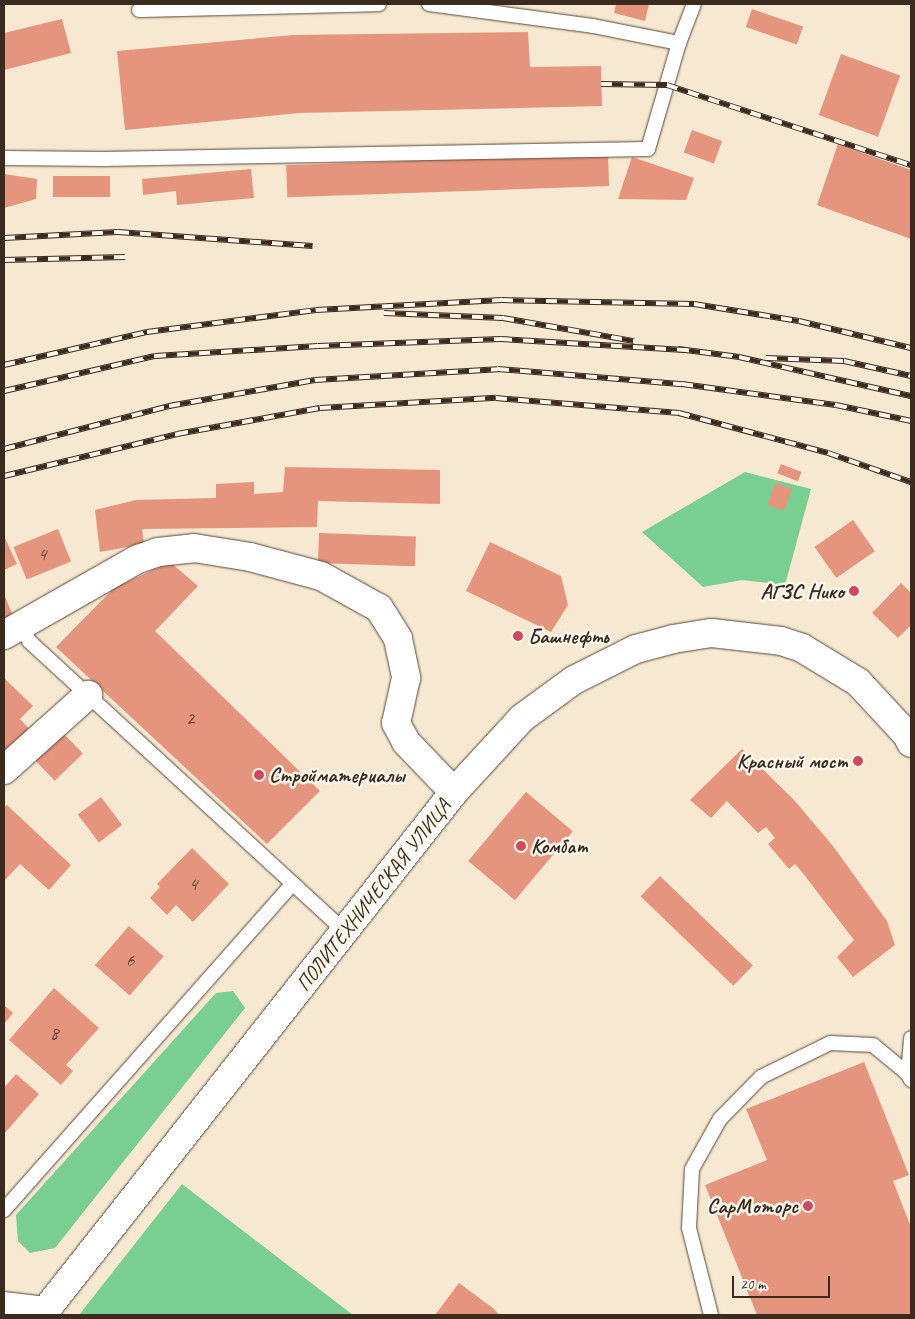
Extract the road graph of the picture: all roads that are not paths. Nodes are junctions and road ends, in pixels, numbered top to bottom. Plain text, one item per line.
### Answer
1 (379, 4) edge
2 (429, 4) edge
3 (694, 4) edge
4 (139, 10) dead end
5 (678, 43) junction
6 (4, 158) edge
7 (13, 630) edge
8 (88, 695) junction
9 (910, 737) edge
10 (4, 770) edge
11 (454, 792) junction
12 (293, 883) junction
13 (344, 931) junction
14 (911, 1038) edge
15 (910, 1078) edge
16 (4, 1210) edge
17 (4, 1306) edge
18 (44, 1313) edge
19 (711, 1315) edge

1 - 4 lane
2 - 5 lane
3 - 5 lane
5 - 6 lane
7 - 8 lane
7 - 11 main road
8 - 10 main road
8 - 12 lane
9 - 11 main road, ПОЛИТЕХНИЧЕСКАЯ УЛИЦА
11 - 13 main road, ПОЛИТЕХНИЧЕСКАЯ УЛИЦА
12 - 13 lane
12 - 16 lane
13 - 18 main road, ПОЛИТЕХНИЧЕСКАЯ УЛИЦА
14 - 15 lane
15 - 19 lane
17 - 18 main road

